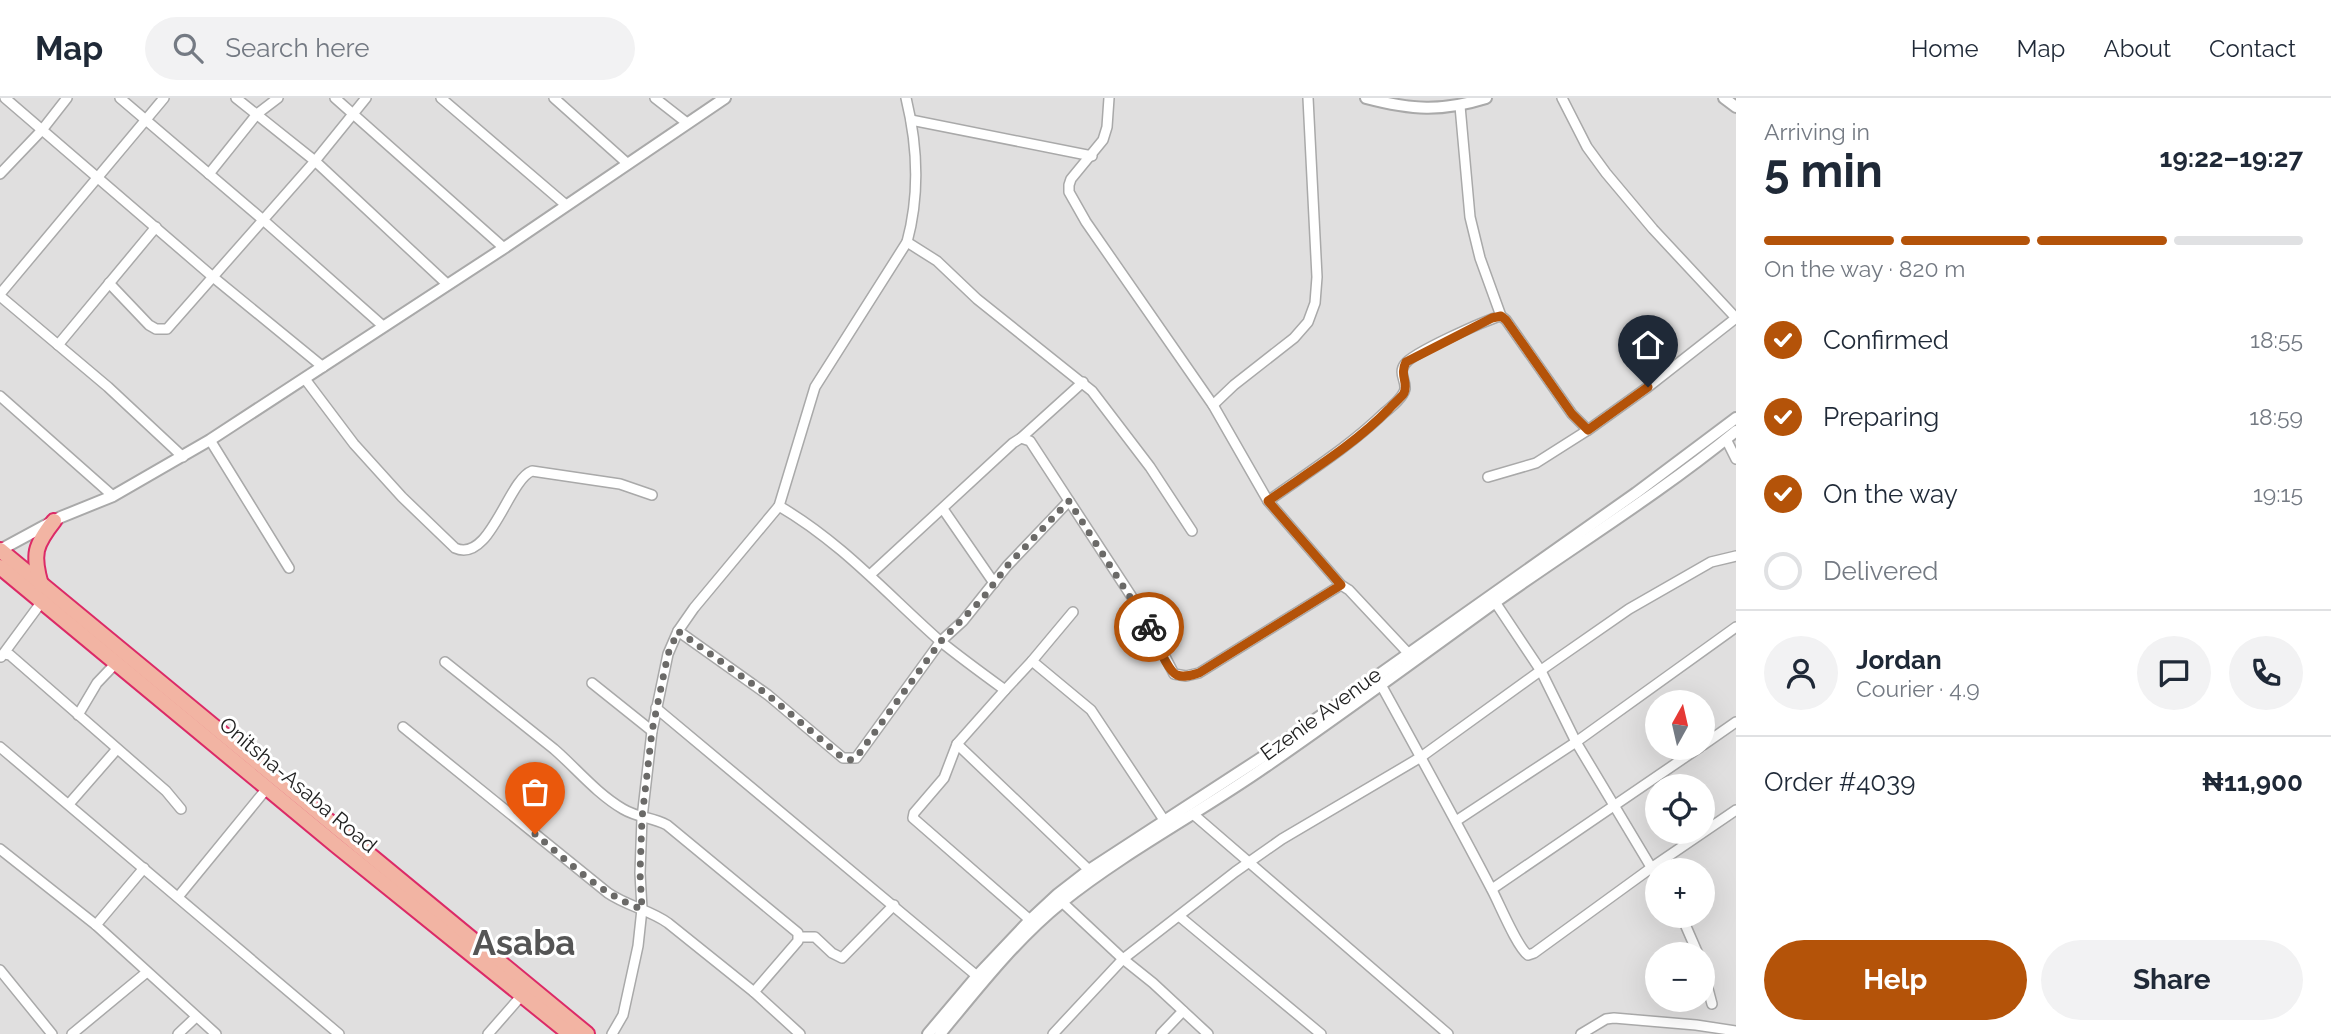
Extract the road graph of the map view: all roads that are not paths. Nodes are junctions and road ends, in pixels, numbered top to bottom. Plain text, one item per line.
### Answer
1 (5, 98) edge
2 (67, 98) edge
3 (120, 98) edge
4 (164, 98) edge
5 (236, 98) edge
6 (278, 98) edge
7 (335, 98) edge
8 (366, 98) edge
9 (441, 98) edge
10 (554, 98) edge
11 (655, 98) edge
12 (725, 98) edge
13 (906, 98) edge
14 (1109, 98) edge
15 (1308, 98) edge
16 (1366, 98) edge
17 (1486, 98) edge
18 (1562, 98) edge
19 (1724, 98) edge
20 (1396, 102) edge
21 (1460, 106) junction
22 (1736, 107) edge
23 (257, 114) junction
24 (352, 115) junction
25 (146, 120) junction
26 (911, 120) junction
27 (687, 123) junction
28 (42, 130) junction
29 (1092, 156) junction
30 (315, 161) junction
31 (628, 164) junction
32 (0, 174) edge
33 (209, 174) junction
34 (97, 178) junction
35 (566, 205) junction
36 (262, 219) junction
37 (156, 226) junction
38 (907, 242) junction
39 (504, 247) junction
40 (213, 276) junction
41 (109, 284) junction
42 (447, 284) junction
43 (0, 295) edge
44 (1501, 316) junction
45 (1736, 318) edge
46 (383, 326) junction
47 (58, 345) junction
48 (323, 367) junction
49 (305, 379) junction
50 (1083, 382) junction
51 (0, 396) edge
52 (1213, 405) junction
53 (1736, 418) edge
54 (1588, 430) junction
55 (1736, 431) edge
56 (1021, 438) junction
57 (1726, 439) junction
58 (210, 440) junction
59 (183, 457) junction
60 (1736, 459) edge
61 (1488, 477) dead end
62 (1664, 479) junction
63 (652, 495) dead end
64 (113, 496) junction
65 (1069, 501) junction
66 (1268, 501) junction
67 (779, 506) junction
68 (943, 509) junction
69 (54, 521) junction
70 (1192, 531) dead end
71 (0, 550) edge
72 (1736, 556) edge
73 (0, 566) edge
74 (1540, 567) junction
75 (289, 568) dead end
76 (871, 574) junction
77 (994, 583) junction
78 (1341, 585) junction
79 (42, 593) junction
80 (1495, 602) junction
81 (1073, 612) dead end
82 (1736, 627) edge
83 (678, 631) junction
84 (941, 641) junction
85 (1408, 653) junction
86 (2, 656) edge
87 (117, 662) junction
88 (445, 662) dead end
89 (1032, 662) junction
90 (1541, 671) junction
91 (592, 683) dead end
92 (1380, 683) junction
93 (1005, 690) junction
94 (656, 708) junction
95 (78, 715) junction
96 (1736, 722) edge
97 (403, 727) dead end
98 (652, 731) junction
99 (1715, 736) edge
100 (1576, 742) junction
101 (957, 744) junction
102 (117, 749) junction
103 (1, 750) edge
104 (1421, 757) junction
105 (1681, 760) edge
106 (268, 788) junction
107 (1219, 791) junction
108 (69, 804) junction
109 (1616, 806) junction
110 (181, 809) dead end
111 (1736, 810) edge
112 (1193, 814) junction
113 (642, 818) junction
114 (1164, 820) junction
115 (1456, 821) junction
116 (0, 849) edge
117 (1645, 858) edge
118 (1666, 858) edge
119 (1250, 863) junction
120 (144, 868) junction
121 (1089, 870) junction
122 (1645, 872) edge
123 (1492, 888) junction
124 (400, 889) junction
125 (178, 897) junction
126 (1062, 902) junction
127 (894, 905) junction
128 (642, 909) junction
129 (1179, 916) junction
130 (1030, 920) junction
131 (96, 925) junction
132 (800, 937) junction
133 (1123, 960) junction
134 (0, 970) edge
135 (147, 972) junction
136 (977, 975) junction
137 (754, 992) junction
138 (522, 995) junction
139 (1183, 1012) junction
140 (196, 1017) junction
141 (1736, 1031) edge
142 (52, 1034) edge
143 (72, 1034) edge
144 (178, 1034) edge
145 (216, 1034) edge
146 (339, 1034) edge
147 (488, 1034) edge
148 (569, 1034) edge
149 (587, 1034) edge
150 (612, 1034) edge
151 (800, 1034) edge
152 (928, 1034) edge
153 (940, 1034) edge
154 (1054, 1034) edge
155 (1161, 1034) edge
156 (1208, 1034) edge
157 (1321, 1034) edge
158 (1448, 1034) edge
159 (1581, 1034) edge

1 - 28 street
2 - 28 street
3 - 25 street
4 - 25 street
5 - 23 street
6 - 23 street
7 - 24 street
8 - 24 street
9 - 35 street
10 - 31 street
11 - 27 street
12 - 27 street
13 - 26 street
14 - 29 street
15 - 52 street
16 - 20 street
17 - 21 street
18 - 45 street
19 - 22 street
20 - 21 street
21 - 44 street
23 - 30 street
23 - 33 street
24 - 30 street
24 - 39 street
25 - 33 street
25 - 34 street
26 - 29 street
26 - 38 street
27 - 31 street
28 - 32 street
28 - 34 street
29 - 52 street
30 - 36 street
30 - 42 street
31 - 35 street
33 - 36 street
34 - 37 street
34 - 43 street
35 - 39 street
36 - 40 street
36 - 46 street
37 - 40 street
37 - 41 street
38 - 50 street
38 - 67 street
39 - 42 street
40 - 41 street
40 - 48 street
41 - 47 street
42 - 46 street
43 - 47 street
44 - 54 street
44 - 66 street
45 - 54 street
46 - 48 street
47 - 59 street
48 - 49 street
49 - 58 street
49 - 63 street
50 - 56 street
50 - 70 street
51 - 64 street
52 - 66 street
53 - 62 street, Ezenie Avenue
54 - 61 street
55 - 57 street, Ezenie Avenue
56 - 65 street
56 - 68 street
57 - 60 street
57 - 62 street, Ezenie Avenue
58 - 59 street
58 - 75 street
59 - 64 street
62 - 74 street, Ezenie Avenue
64 - 69 street
65 - 77 street
65 - 78 street
66 - 78 street
67 - 76 street
67 - 83 street
68 - 76 street
68 - 77 street
69 - 71 street
69 - 79 highway
71 - 79 highway
72 - 90 street
73 - 79 highway, Onitsha-Asaba Road
74 - 80 street, Ezenie Avenue
74 - 85 street, Ezenie Avenue
76 - 84 street
77 - 84 street
78 - 85 street
79 - 86 street
79 - 87 highway, Onitsha-Asaba Road
79 - 124 highway
80 - 90 street
80 - 92 street, Ezenie Avenue
81 - 89 street
82 - 100 street
83 - 84 street
83 - 94 street
84 - 93 street
85 - 107 street, Ezenie Avenue
86 - 95 street
87 - 95 street
87 - 106 highway, Onitsha-Asaba Road
88 - 113 street
89 - 93 street
89 - 114 street
90 - 100 street
90 - 104 street
91 - 98 street
92 - 104 street
92 - 107 street, Ezenie Avenue
93 - 101 street
94 - 98 street
94 - 127 street
95 - 102 street
96 - 99 street
97 - 128 street
98 - 113 street
100 - 109 street
100 - 115 street
101 - 121 street
101 - 130 street
102 - 108 street
102 - 110 street
103 - 108 street
104 - 115 street
104 - 119 street
105 - 109 street
106 - 124 highway, Onitsha-Asaba Road
106 - 125 street
107 - 112 street, Ezenie Avenue
107 - 114 street, Ezenie Avenue
108 - 120 street
109 - 117 street
109 - 123 street
111 - 118 street
112 - 119 street
112 - 126 street, Ezenie Avenue
113 - 128 street
113 - 132 street
114 - 121 street, Ezenie Avenue
115 - 123 street
116 - 131 street
119 - 129 street
119 - 158 street
120 - 125 street
120 - 131 street
121 - 130 street, Ezenie Avenue
122 - 123 street
124 - 138 highway, Onitsha-Asaba Road
124 - 149 highway
125 - 146 street
126 - 133 street
126 - 153 street, Ezenie Avenue
127 - 132 street
127 - 136 street
128 - 137 street
128 - 150 street
129 - 133 street
129 - 157 street
130 - 136 street, Ezenie Avenue
131 - 135 street
132 - 137 street
133 - 139 street
133 - 154 street
134 - 142 street
135 - 140 street
135 - 143 street
136 - 152 street, Ezenie Avenue
137 - 151 street
138 - 147 street
138 - 148 highway, Onitsha-Asaba Road
139 - 155 street
139 - 156 street
140 - 144 street
140 - 145 street
141 - 159 street

